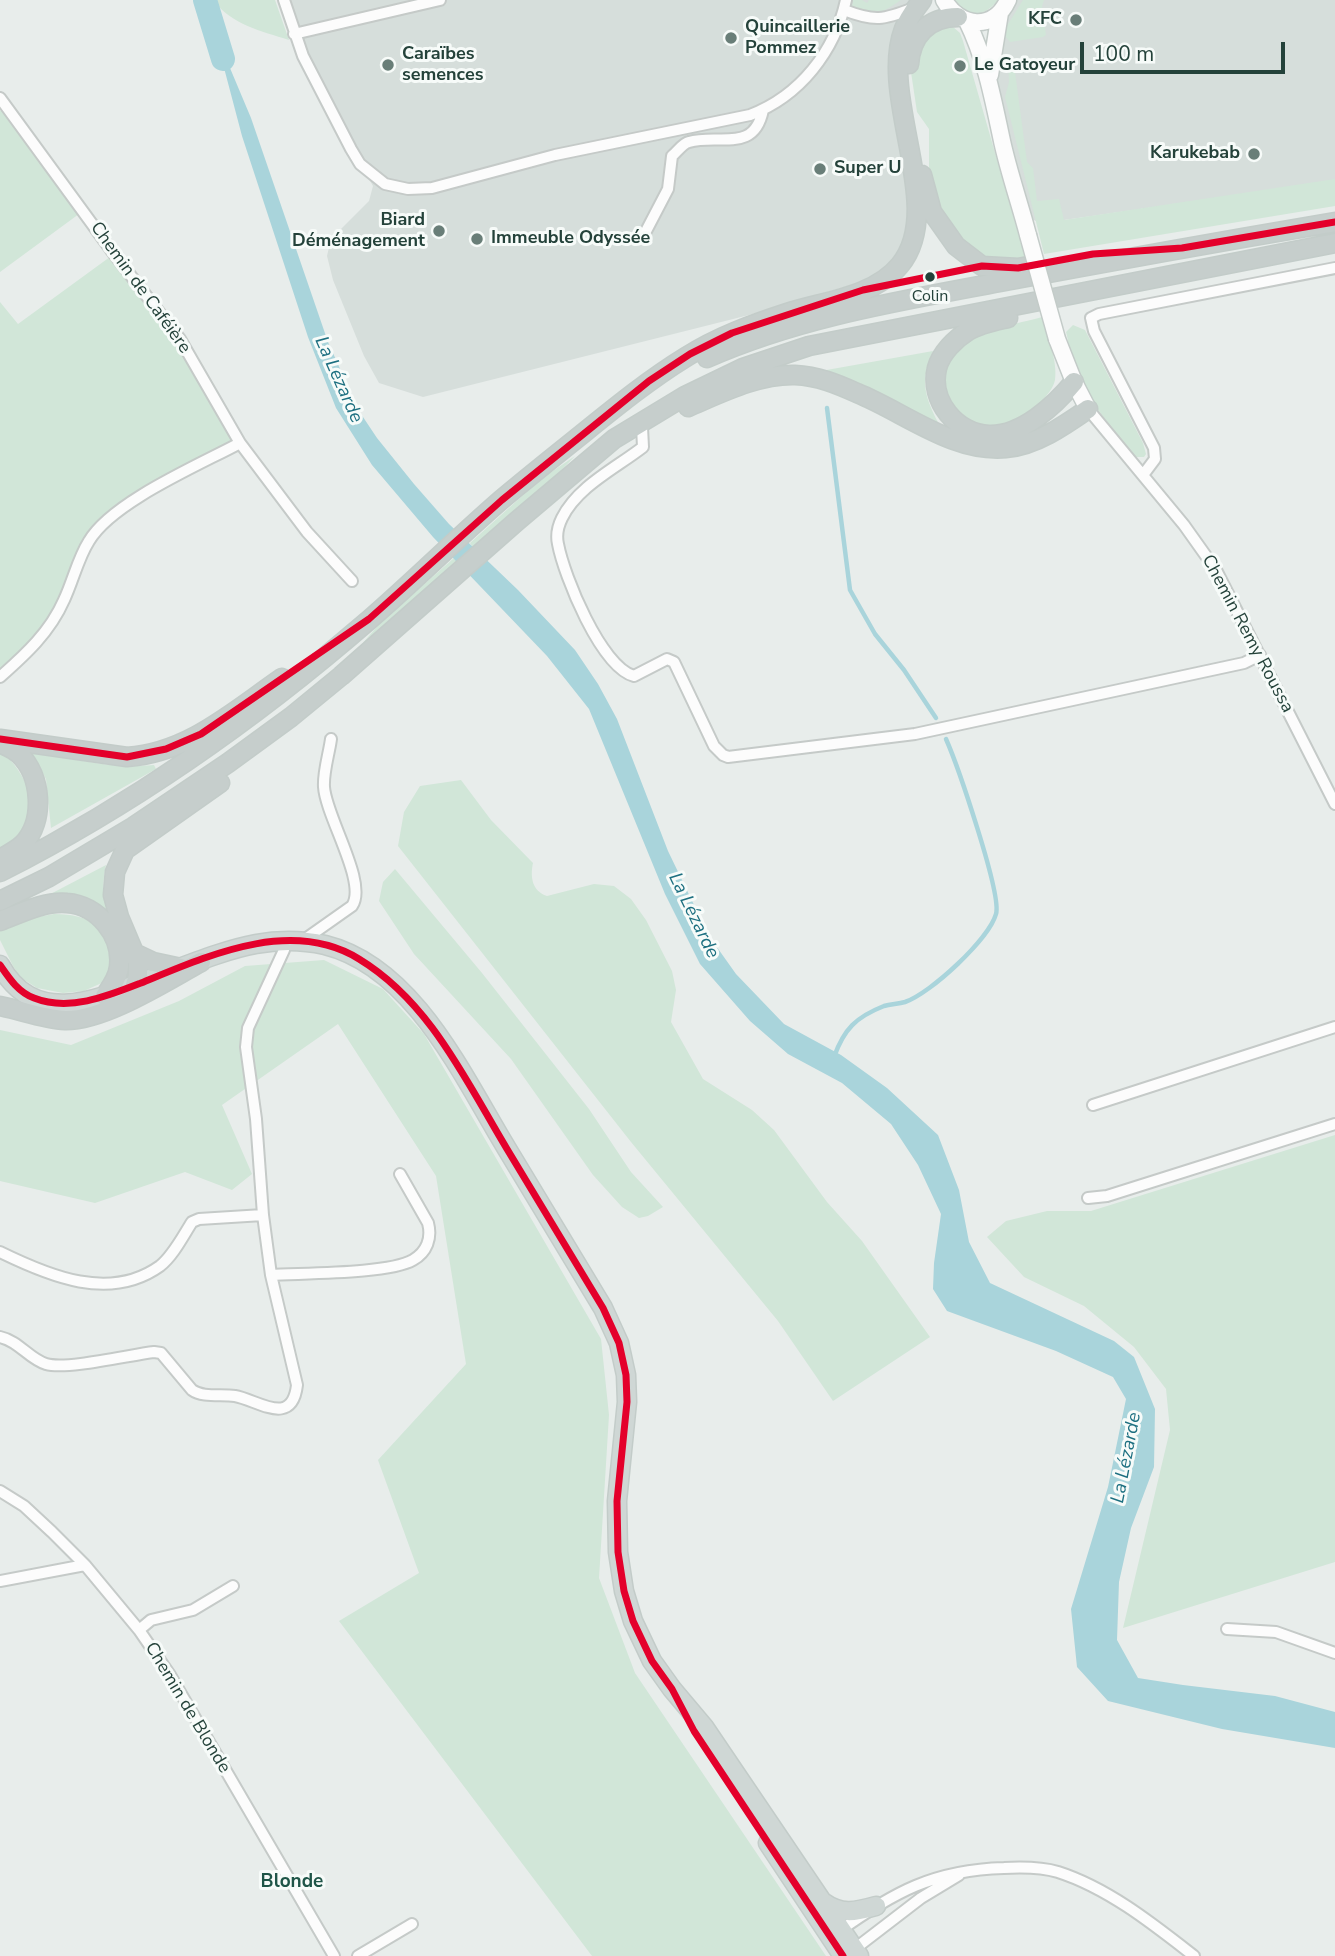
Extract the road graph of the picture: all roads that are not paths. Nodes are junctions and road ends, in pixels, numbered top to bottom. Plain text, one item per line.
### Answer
1 (284, 0) edge
2 (439, 0) edge
3 (944, 0) edge
4 (919, 4) edge
5 (845, 5) edge
6 (1004, 7) edge
7 (962, 19) junction
8 (294, 34) junction
9 (989, 77) junction
10 (0, 98) edge
11 (763, 110) junction
12 (1335, 222) edge
13 (644, 234) dead end
14 (1335, 243) edge
15 (1182, 248) junction
16 (1335, 268) edge
17 (1176, 275) junction
18 (1073, 382) junction
19 (1088, 410) junction
20 (606, 415) junction
21 (642, 427) junction
22 (614, 439) junction
23 (240, 443) junction
24 (1143, 475) junction
25 (352, 581) dead end
26 (369, 619) junction
27 (1260, 655) junction
28 (341, 676) junction
29 (0, 677) edge
30 (331, 739) dead end
31 (0, 741) edge
32 (1335, 804) edge
33 (0, 859) edge
34 (0, 872) edge
35 (0, 901) edge
36 (0, 921) edge
37 (293, 941) junction
38 (136, 954) junction
39 (201, 962) junction
40 (0, 965) edge
41 (181, 968) junction
42 (135, 985) junction
43 (105, 996) junction
44 (0, 1006) edge
45 (1335, 1027) edge
46 (1093, 1105) dead end
47 (1335, 1124) edge
48 (400, 1174) dead end
49 (1088, 1198) dead end
50 (263, 1215) junction
51 (0, 1252) edge
52 (271, 1275) junction
53 (0, 1337) edge
54 (0, 1491) edge
55 (85, 1565) junction
56 (0, 1581) edge
57 (233, 1586) dead end
58 (1227, 1629) dead end
59 (139, 1630) junction
60 (1335, 1653) edge
61 (672, 1689) junction
62 (964, 1872) junction
63 (822, 1900) junction
64 (876, 1906) junction
65 (412, 1924) dead end
66 (836, 1933) junction
67 (850, 1954) edge
68 (334, 1956) edge
69 (358, 1956) edge
70 (1194, 1956) edge

1 - 8 street
2 - 8 street
3 - 7 main road
4 - 5 street
4 - 20 highway
5 - 11 street
6 - 7 main road
6 - 9 main road
7 - 9 main road
7 - 15 highway
8 - 11 street
9 - 18 main road, bridge
10 - 23 street, Chemin de Caféière
11 - 13 street
12 - 15 highway
14 - 17 highway
15 - 20 highway
16 - 24 street
17 - 18 highway
17 - 22 highway
18 - 19 main road
19 - 21 highway
19 - 24 street, Chemin Remy Roussa
20 - 26 highway
21 - 22 highway
21 - 27 street
22 - 28 highway
23 - 25 street, Chemin de Caféière
23 - 29 street
24 - 27 street, Chemin Remy Roussa
26 - 31 highway
26 - 34 highway
27 - 32 street, Chemin Remy Roussa
28 - 35 highway
28 - 38 highway
30 - 37 street
31 - 33 highway
36 - 43 highway
37 - 39 main road
37 - 50 street
37 - 61 main road
38 - 41 highway
38 - 42 highway
39 - 41 main road
39 - 44 highway
40 - 43 main road
41 - 42 main road
42 - 43 main road
45 - 46 street
47 - 49 street
48 - 52 street
50 - 51 street
50 - 52 street
52 - 53 street
54 - 55 street, Chemin de Blonde
55 - 56 street
55 - 59 street, Chemin de Blonde
57 - 59 street
58 - 60 street
59 - 68 street, Chemin de Blonde
61 - 63 main road
61 - 66 main road
62 - 64 street
62 - 67 street
62 - 70 street
63 - 64 main road
63 - 66 main road
64 - 66 street
65 - 69 street
66 - 67 main road

